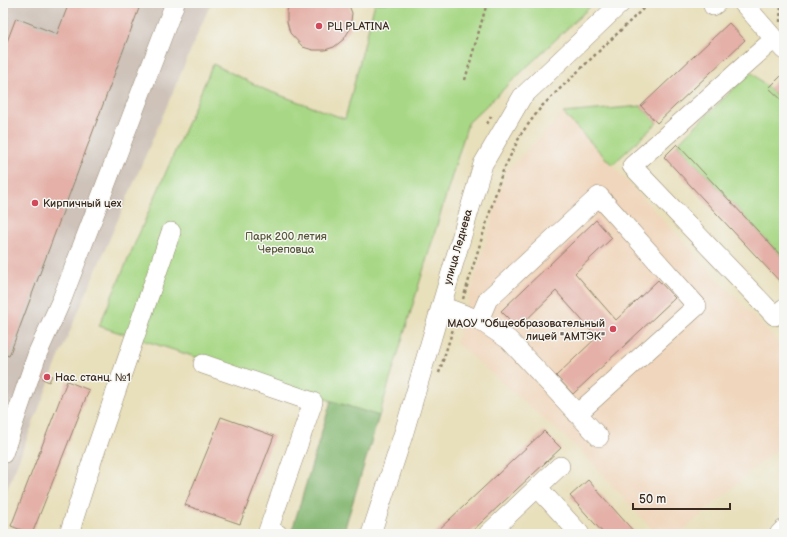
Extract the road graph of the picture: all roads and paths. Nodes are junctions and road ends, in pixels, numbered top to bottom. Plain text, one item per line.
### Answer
1 (175, 3) edge
2 (487, 3) edge
3 (621, 3) edge
4 (650, 3) edge
5 (743, 3) edge
6 (779, 44) edge
7 (465, 80) dead end
8 (171, 232) dead end
9 (784, 308) edge
10 (450, 309) junction
11 (479, 320) junction
12 (203, 364) dead end
13 (438, 379) dead end
14 (578, 414) junction
15 (600, 437) dead end
16 (3, 454) edge
17 (560, 466) dead end
18 (538, 488) junction
19 (784, 529) edge
20 (69, 534) edge
21 (278, 534) edge
22 (371, 534) edge
23 (488, 534) edge
24 (580, 534) edge
25 (779, 534) edge

1 - 16 street
2 - 7 path
3 - 10 street, улица Леднева
4 - 10 path
5 - 6 street
6 - 9 street
8 - 20 street
10 - 11 street
10 - 13 path
10 - 22 street, улица Леднева
11 - 14 street
11 - 14 street
12 - 21 street
14 - 15 street
17 - 18 street
18 - 23 street
18 - 24 street
19 - 25 street

